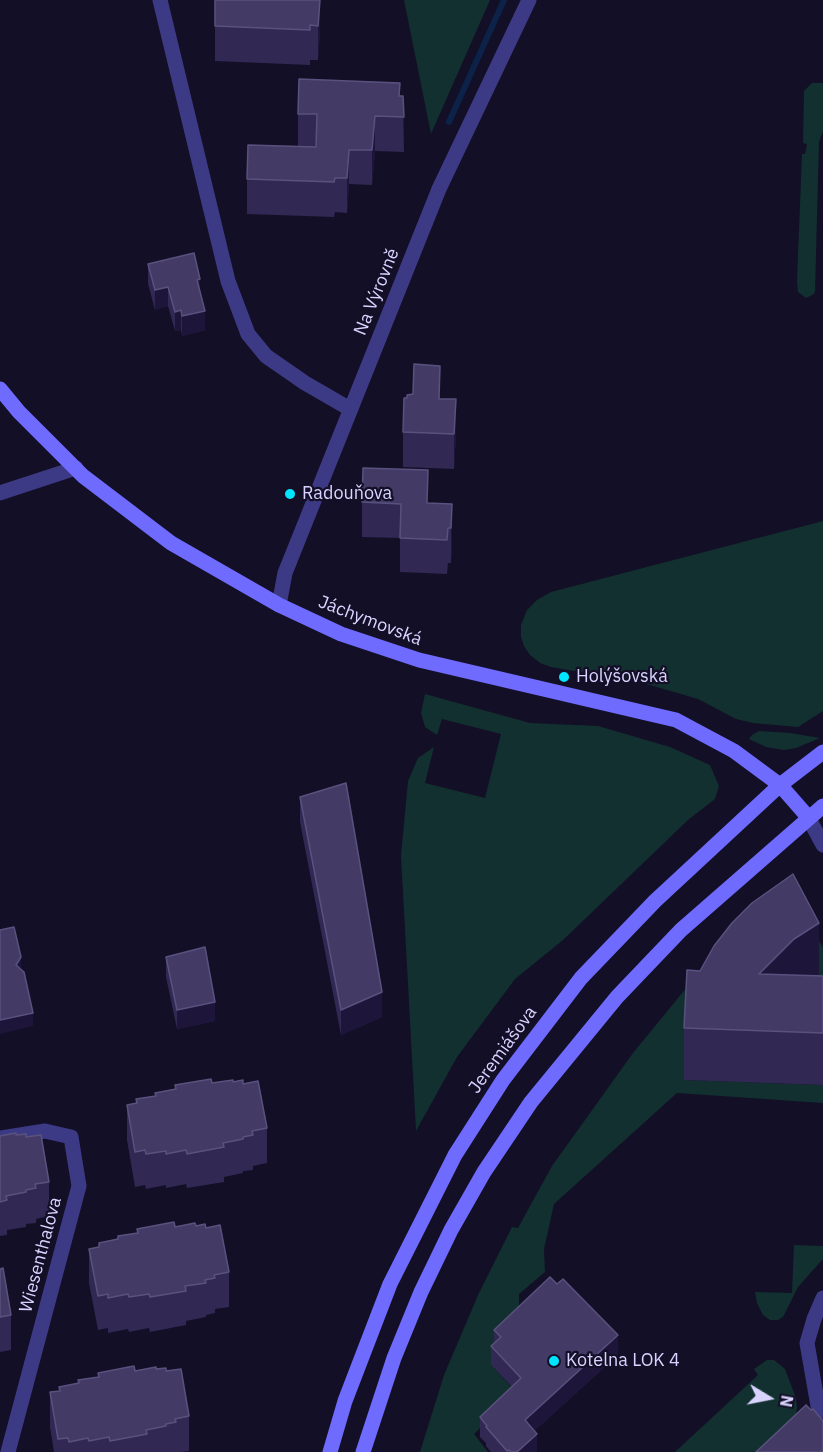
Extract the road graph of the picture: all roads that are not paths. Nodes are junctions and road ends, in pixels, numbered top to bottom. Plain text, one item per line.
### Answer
1 (160, 0) edge
2 (529, 0) edge
3 (0, 389) edge
4 (350, 409) junction
5 (76, 468) junction
6 (0, 493) edge
7 (279, 604) junction
8 (823, 752) edge
9 (780, 785) junction
10 (823, 806) edge
11 (808, 817) junction
12 (823, 845) edge
13 (0, 1138) edge
14 (823, 1298) edge
15 (823, 1411) edge
16 (8, 1452) edge
17 (330, 1452) edge
18 (363, 1452) edge

1 - 4 street
2 - 4 street, Na Výrovně
3 - 5 main road, Jáchymovská
4 - 7 street, Na Výrovně
5 - 6 street
5 - 7 main road, Jáchymovská
7 - 9 main road, Jáchymovská
8 - 9 main road, Jeremiášova
9 - 11 main road, Jáchymovská
9 - 17 main road, Jeremiášova
10 - 11 main road
11 - 12 street
11 - 18 main road
13 - 16 street, Wiesenthalova
14 - 15 street

